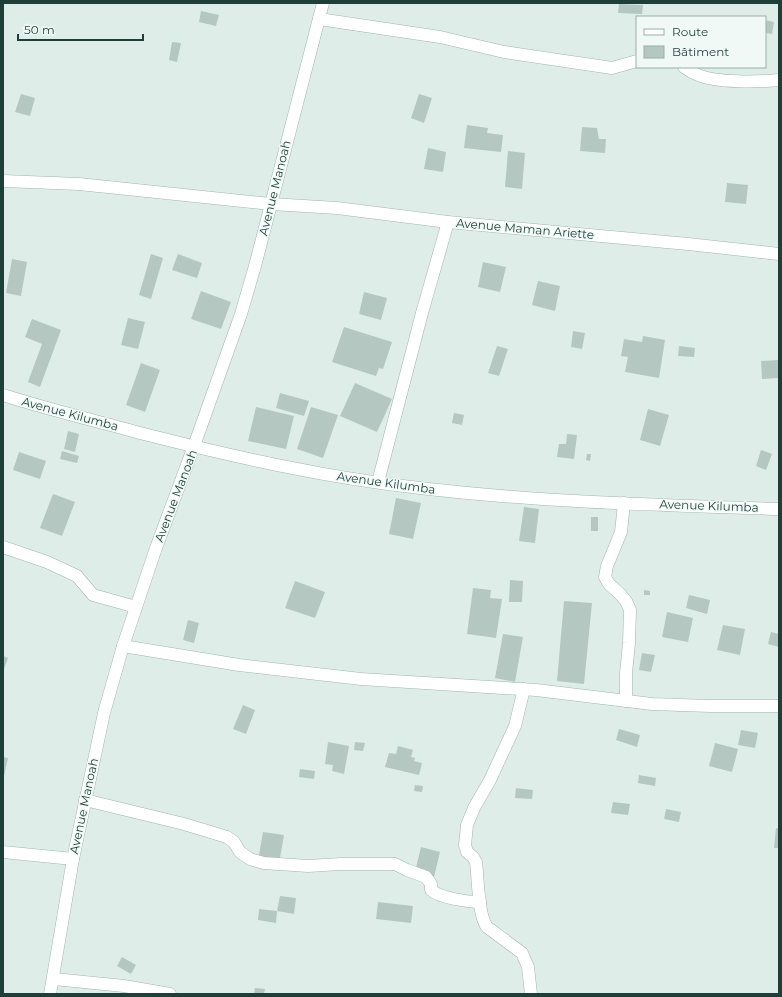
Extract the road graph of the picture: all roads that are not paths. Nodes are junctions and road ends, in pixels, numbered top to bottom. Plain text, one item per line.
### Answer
1 (323, 3) edge
2 (319, 19) junction
3 (636, 61) edge
4 (686, 68) edge
5 (779, 80) edge
6 (3, 181) edge
7 (271, 204) junction
8 (448, 222) junction
9 (779, 254) edge
10 (3, 395) edge
11 (194, 446) junction
12 (378, 482) junction
13 (624, 503) junction
14 (779, 509) edge
15 (3, 546) edge
16 (136, 607) junction
17 (123, 646) junction
18 (524, 689) junction
19 (626, 701) junction
20 (779, 706) edge
21 (85, 800) junction
22 (3, 852) edge
23 (73, 859) junction
24 (480, 902) junction
25 (54, 978) junction
26 (50, 994) edge
27 (170, 994) edge
28 (531, 994) edge

1 - 2 street, Avenue Manoah
2 - 3 street
2 - 7 street, Avenue Manoah
4 - 5 street
6 - 7 street, Avenue Maman Ariette
7 - 8 street, Avenue Maman Ariette
7 - 11 street, Avenue Manoah
8 - 9 street, Avenue Maman Ariette
8 - 12 street
10 - 11 street, Avenue Kilumba
11 - 12 street, Avenue Kilumba
11 - 16 street, Avenue Manoah
12 - 13 street, Avenue Kilumba
13 - 14 street, Avenue Kilumba
13 - 19 street
15 - 16 street
16 - 17 street, Avenue Manoah
17 - 18 street
17 - 21 street, Avenue Manoah
18 - 19 street
18 - 24 street
19 - 20 street
21 - 23 street, Avenue Manoah
21 - 24 street
22 - 23 street
23 - 25 street, Avenue Manoah
24 - 28 street
25 - 26 street, Avenue Manoah
25 - 27 street

